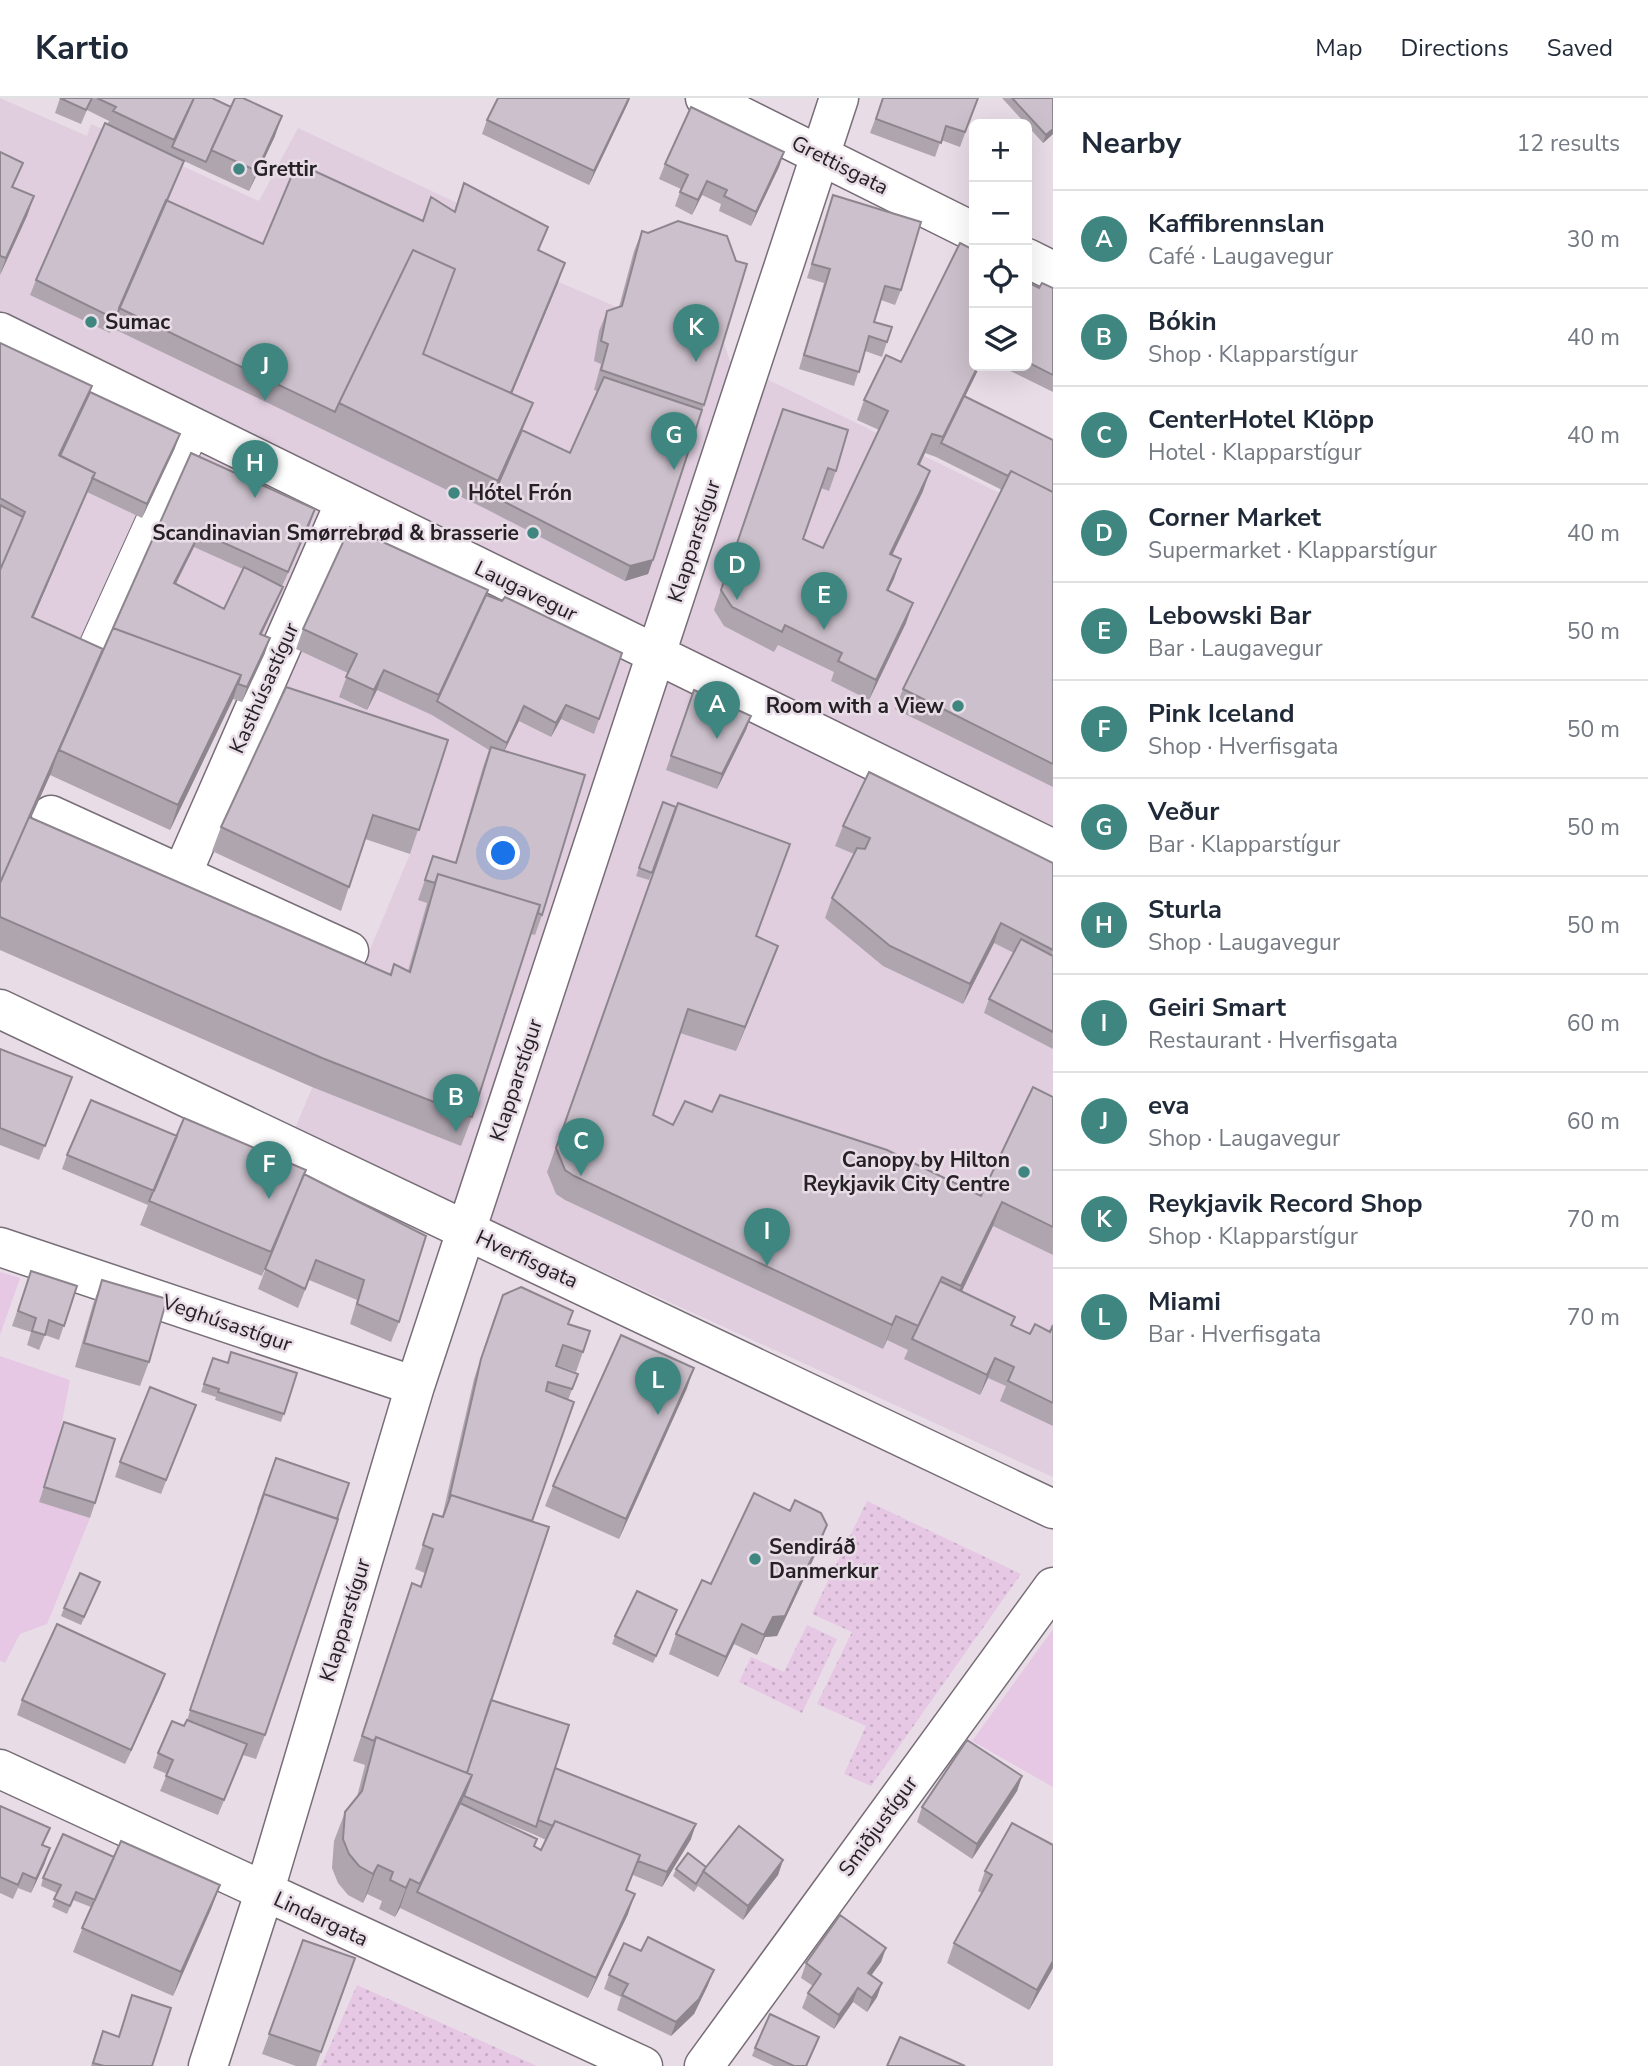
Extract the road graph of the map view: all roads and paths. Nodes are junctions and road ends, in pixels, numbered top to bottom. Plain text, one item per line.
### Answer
1 (705, 98) edge
2 (839, 98) edge
3 (822, 156) junction
4 (969, 230) edge
5 (1032, 260) edge
6 (1053, 271) edge
7 (0, 332) edge
8 (195, 426) junction
9 (345, 502) junction
10 (92, 653) edge
11 (657, 654) junction
12 (51, 815) dead end
13 (1053, 849) edge
14 (182, 874) junction
15 (349, 951) dead end
16 (0, 1009) edge
17 (467, 1230) junction
18 (0, 1247) edge
19 (415, 1385) junction
20 (1053, 1509) edge
21 (1053, 1587) edge
22 (0, 1769) edge
23 (264, 1893) junction
24 (208, 2066) edge
25 (643, 2066) edge
26 (704, 2066) edge

1 - 3 street, Grettisgata
2 - 3 street, Klapparstígur
3 - 4 street, Grettisgata
3 - 11 street, Klapparstígur
5 - 6 street
7 - 8 street, Laugavegur
8 - 9 street, Laugavegur
8 - 10 lane
9 - 11 street, Laugavegur
9 - 14 street, Kasthúsastígur
11 - 13 street, Laugavegur
11 - 17 street, Klapparstígur
12 - 14 street
14 - 15 street
16 - 17 street, Hverfisgata
17 - 19 street, Klapparstígur
17 - 20 street, Hverfisgata
18 - 19 street, Veghúsastígur
19 - 23 street, Klapparstígur
21 - 26 street, Smiðjustígur
22 - 23 street, Lindargata
23 - 24 street, Klapparstígur
23 - 25 street, Lindargata

